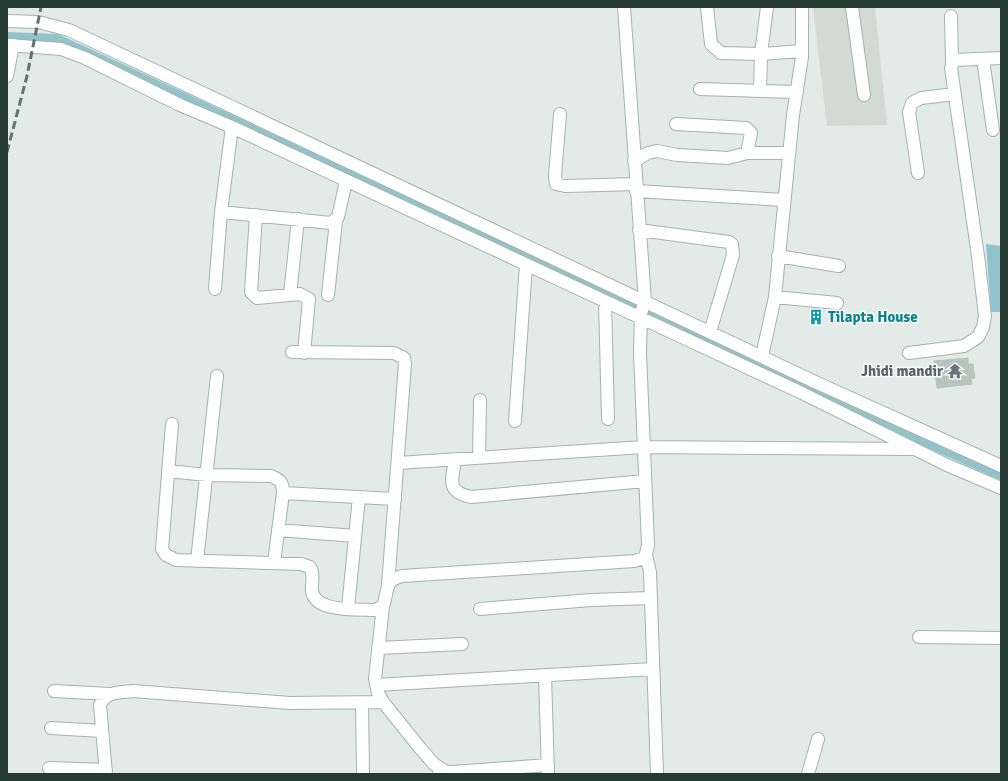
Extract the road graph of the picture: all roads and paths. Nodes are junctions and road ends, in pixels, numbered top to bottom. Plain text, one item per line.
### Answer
1 (624, 7) edge
2 (706, 7) edge
3 (767, 7) edge
4 (802, 7) edge
5 (852, 7) edge
6 (951, 16) dead end
7 (7, 21) edge
8 (10, 45) edge
9 (802, 51) junction
10 (761, 54) junction
11 (1001, 58) edge
12 (983, 59) junction
13 (952, 62) junction
14 (7, 76) edge
15 (700, 89) dead end
16 (760, 91) junction
17 (797, 92) junction
18 (955, 94) junction
19 (864, 95) dead end
20 (560, 114) dead end
21 (676, 124) dead end
22 (232, 127) junction
23 (993, 130) dead end
24 (747, 153) junction
25 (789, 153) junction
26 (634, 161) junction
27 (918, 172) dead end
28 (346, 181) junction
29 (636, 188) junction
30 (784, 200) junction
31 (221, 212) junction
32 (256, 215) junction
33 (298, 219) junction
34 (336, 221) junction
35 (640, 230) junction
36 (778, 256) junction
37 (526, 264) junction
38 (839, 266) dead end
39 (215, 289) dead end
40 (290, 295) junction
41 (328, 295) dead end
42 (775, 297) junction
43 (605, 302) junction
44 (837, 303) dead end
45 (643, 310) junction
46 (710, 332) junction
47 (909, 353) dead end
48 (762, 356) junction
49 (217, 376) dead end
50 (480, 400) dead end
51 (608, 419) dead end
52 (515, 421) dead end
53 (172, 424) dead end
54 (644, 447) junction
55 (915, 449) junction
56 (479, 458) junction
57 (455, 460) junction
58 (398, 464) junction
59 (1001, 466) edge
60 (168, 472) junction
61 (206, 475) junction
62 (645, 481) junction
63 (1001, 488) edge
64 (283, 493) junction
65 (359, 497) junction
66 (395, 499) junction
67 (278, 530) junction
68 (356, 536) junction
69 (646, 555) junction
70 (198, 561) junction
71 (274, 563) junction
72 (388, 585) junction
73 (650, 598) junction
74 (383, 606) junction
75 (348, 608) junction
76 (480, 609) dead end
77 (919, 637) dead end
78 (1001, 638) edge
79 (462, 644) dead end
80 (378, 648) junction
81 (653, 669) junction
82 (545, 676) junction
83 (376, 685) junction
84 (54, 691) dead end
85 (110, 694) junction
86 (383, 702) junction
87 (362, 703) junction
88 (51, 728) dead end
89 (102, 731) junction
90 (818, 739) dead end
91 (49, 768) dead end
92 (548, 769) edge
93 (106, 772) edge
94 (441, 773) edge
95 (363, 774) edge
96 (657, 774) edge
97 (808, 774) edge

1 - 26 street
2 - 10 street
3 - 10 street
4 - 9 street
5 - 19 street
6 - 13 street
7 - 45 street
8 - 14 street
8 - 22 street
9 - 10 street
9 - 17 street
10 - 16 street
11 - 12 street
12 - 13 street
12 - 23 street
13 - 18 street
15 - 16 street
16 - 17 street
17 - 25 street
18 - 27 street
18 - 47 street
20 - 29 street
21 - 24 street
22 - 28 street
22 - 31 street
24 - 25 street
24 - 26 street
25 - 30 street
26 - 29 street
28 - 34 street
28 - 37 street
29 - 30 street
29 - 35 street
30 - 36 street
31 - 32 street
31 - 39 street
32 - 33 street
32 - 40 street
33 - 34 street
33 - 40 street
34 - 41 street
35 - 45 street
35 - 46 street
36 - 38 street
36 - 42 street
37 - 43 street
37 - 52 street
40 - 58 street
42 - 44 street
42 - 48 street
43 - 45 street
43 - 51 street
45 - 46 street
45 - 54 street
45 - 55 street
46 - 48 street
48 - 59 street
49 - 61 street
50 - 56 street
53 - 60 street
54 - 55 street
54 - 56 street
54 - 62 street
55 - 63 street
56 - 57 street
57 - 58 street
57 - 62 street
58 - 66 street
60 - 61 street
60 - 70 street
61 - 64 street
61 - 70 street
62 - 69 street
64 - 65 street
64 - 67 street
65 - 66 street
65 - 68 street
66 - 72 street
67 - 68 street
67 - 71 street
68 - 75 street
69 - 72 street
69 - 73 street
70 - 71 street
71 - 75 street
72 - 74 street
73 - 76 street
73 - 81 street
74 - 75 street
74 - 80 street
77 - 78 street
79 - 80 street
80 - 83 street
81 - 82 street
81 - 96 street
82 - 83 street
82 - 92 street
83 - 86 street
84 - 85 street
85 - 87 street
85 - 89 street
86 - 87 street
86 - 94 street
87 - 95 street
88 - 89 street
89 - 93 street
90 - 97 street
91 - 93 street
92 - 94 street

